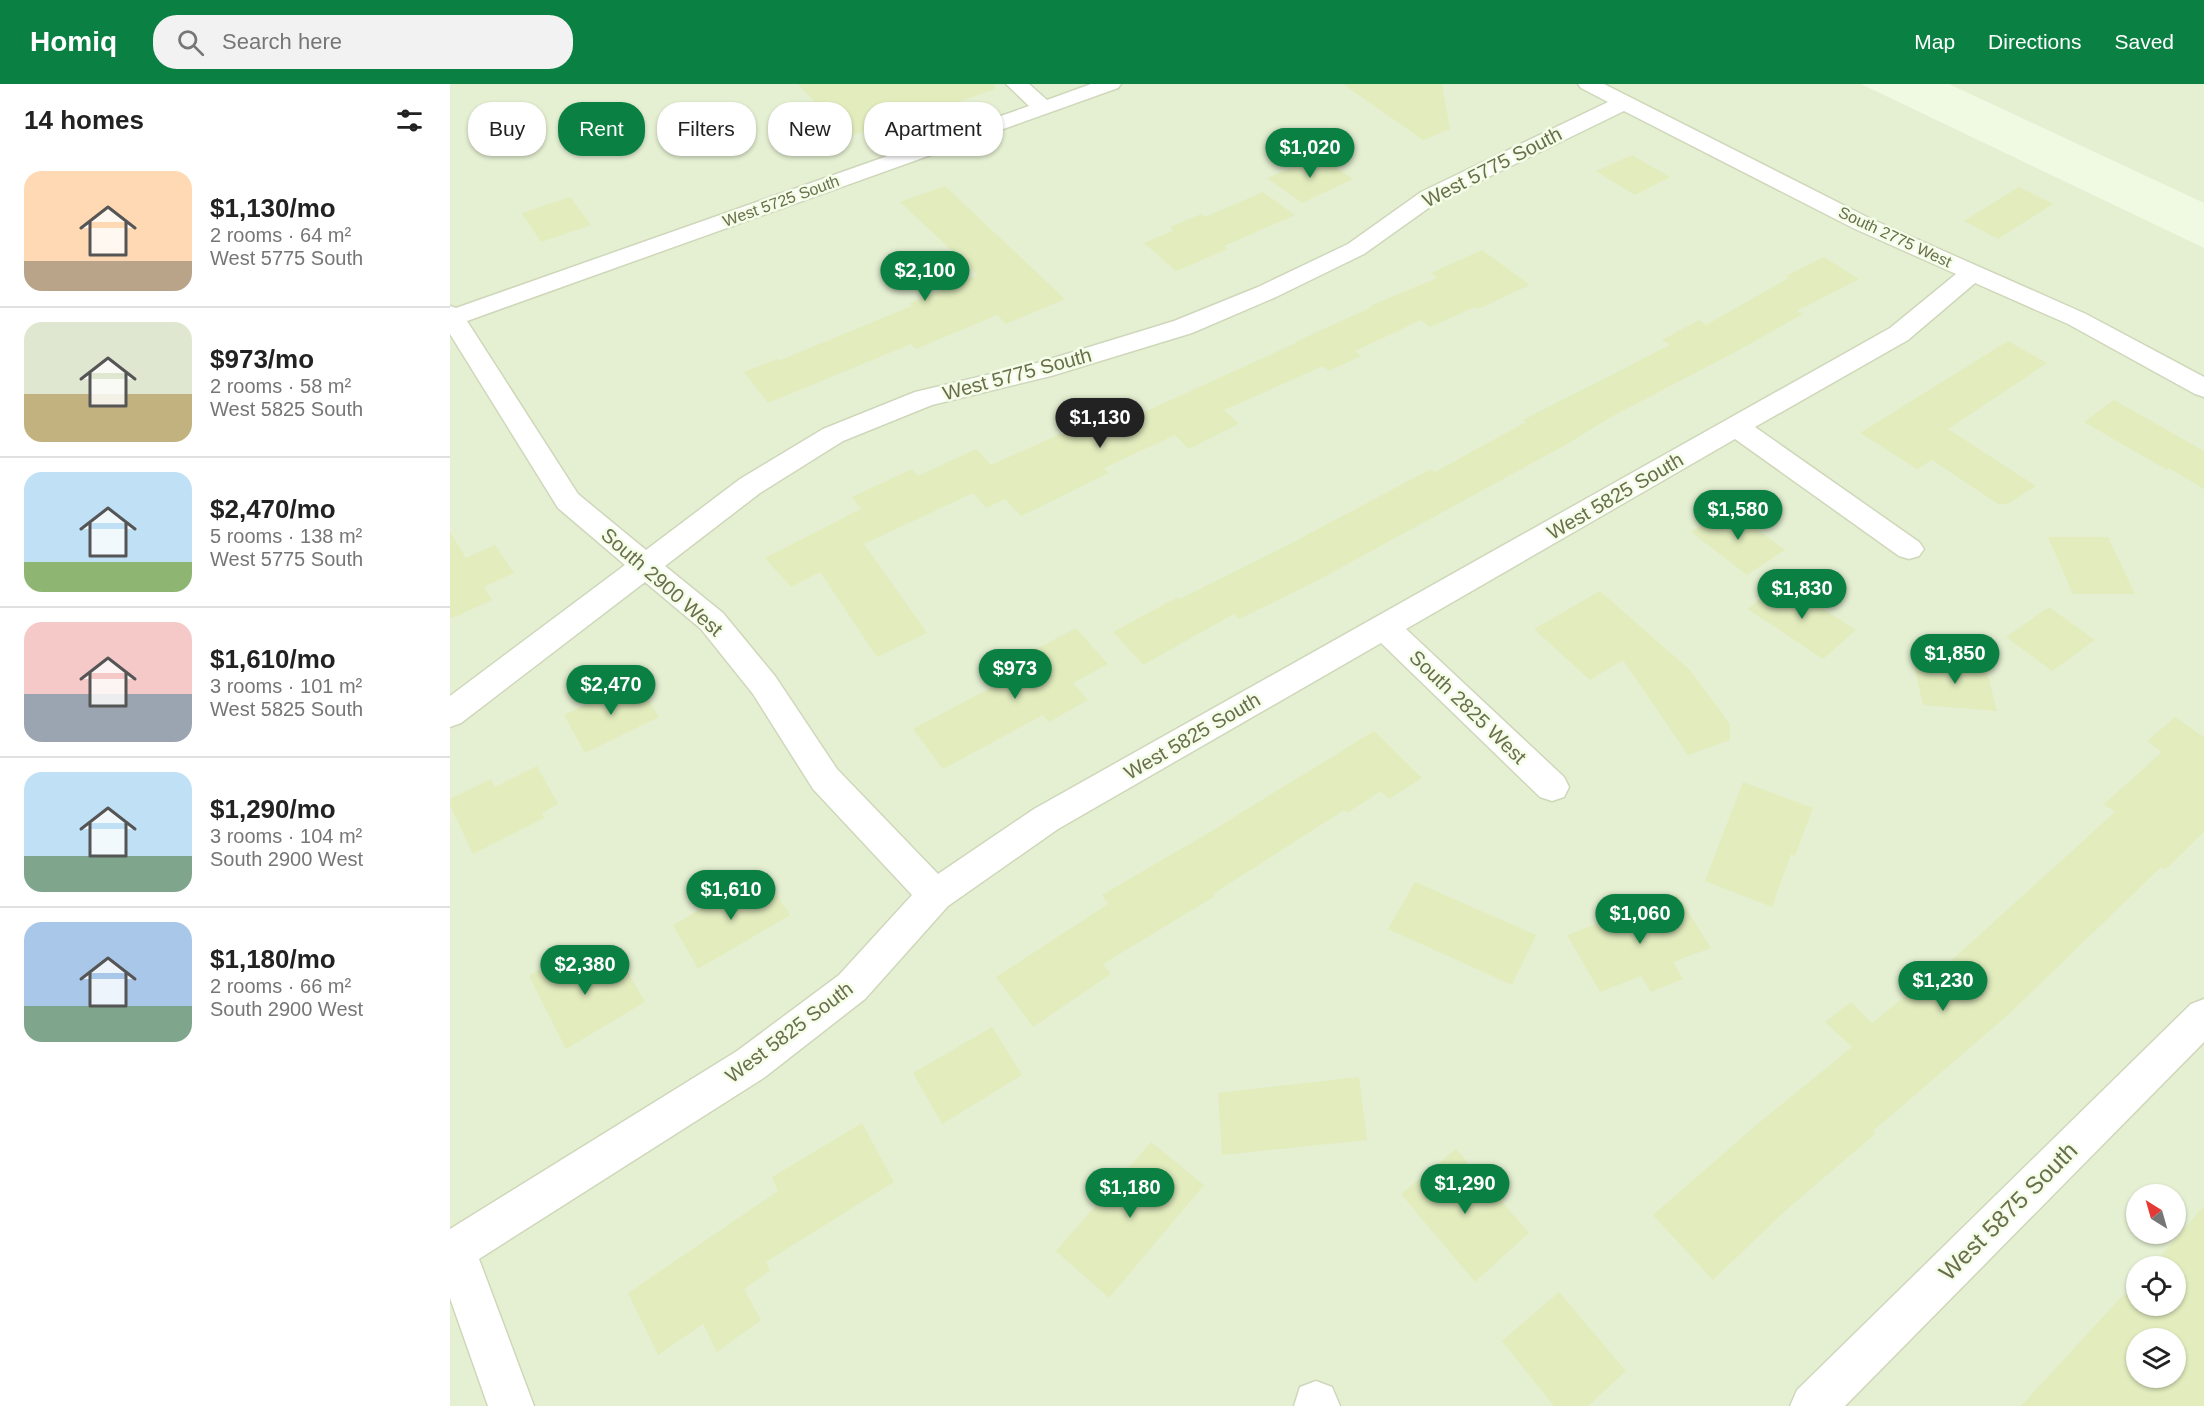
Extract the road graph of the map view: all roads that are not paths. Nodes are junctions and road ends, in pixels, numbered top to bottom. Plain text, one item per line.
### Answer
1 (1016, 84) edge
2 (1111, 84) edge
3 (1588, 84) edge
4 (1623, 103) junction
5 (1044, 108) junction
6 (1973, 272) junction
7 (451, 316) edge
8 (2204, 387) edge
9 (1736, 427) junction
10 (1909, 549) dead end
11 (645, 566) junction
12 (1384, 627) junction
13 (450, 714) edge
14 (1552, 787) dead end
15 (935, 894) junction
16 (2204, 1016) edge
17 (452, 1252) edge
18 (511, 1406) edge
19 (1813, 1406) edge

1 - 5 street
2 - 5 street, West 5725 South
3 - 4 street, South 2775 West
4 - 6 street, South 2775 West
4 - 11 street, West 5775 South
5 - 7 street, West 5725 South
6 - 8 street, South 2775 West
6 - 9 street, West 5825 South
7 - 11 street, South 2900 West
9 - 10 street
9 - 12 street, West 5825 South
11 - 13 street, West 5775 South
11 - 15 street, South 2900 West
12 - 14 street, South 2825 West
12 - 15 street, West 5825 South
15 - 17 street, West 5825 South
16 - 19 street, West 5875 South
17 - 18 street

